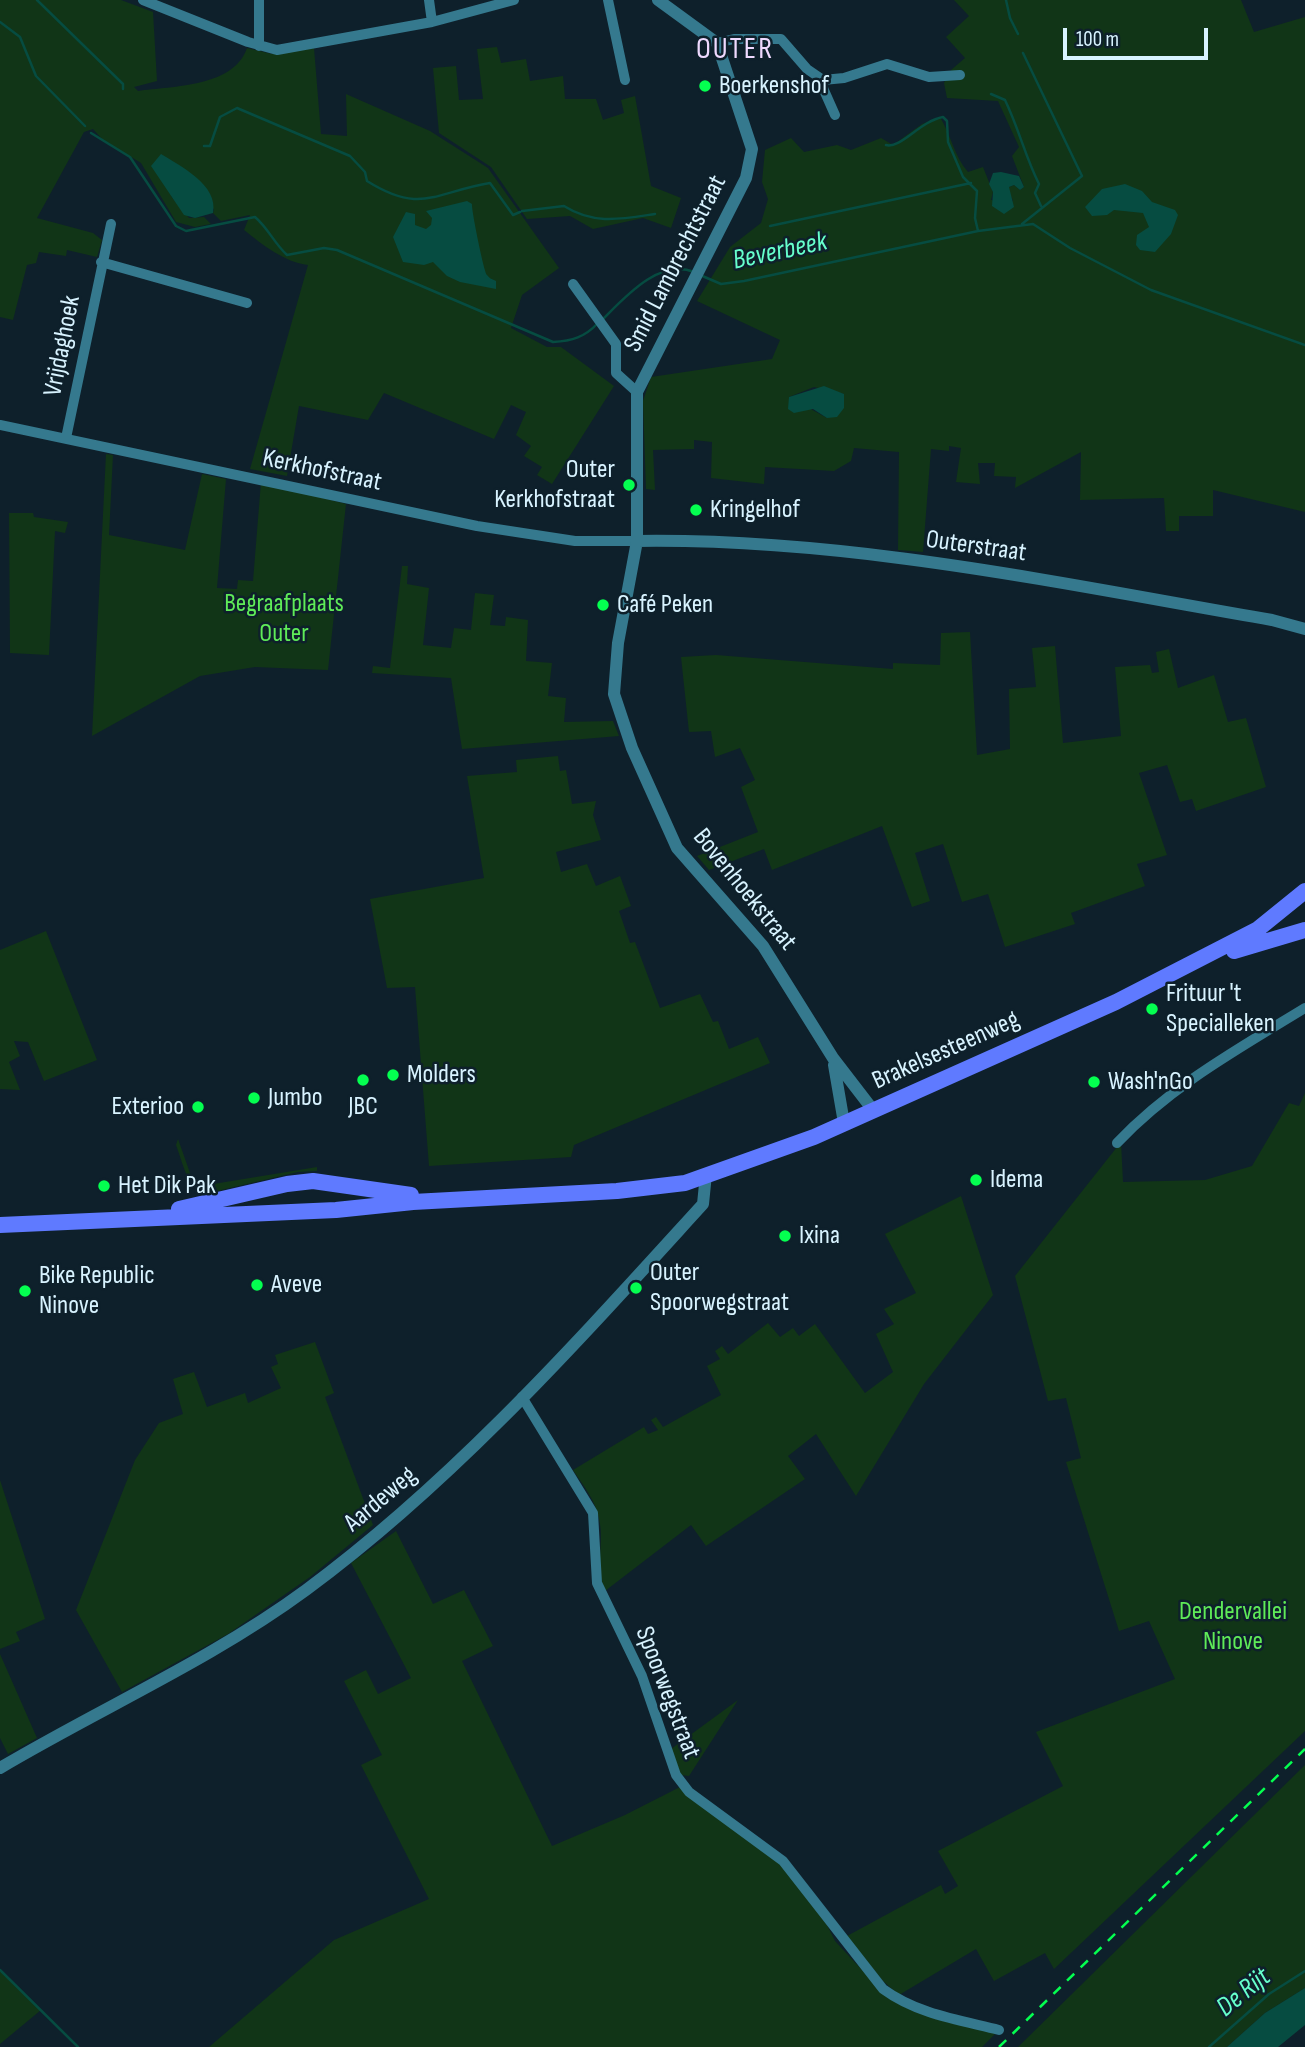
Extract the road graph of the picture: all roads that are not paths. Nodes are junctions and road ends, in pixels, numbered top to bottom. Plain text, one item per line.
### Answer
1 (143, 0) edge
2 (259, 0) edge
3 (429, 0) edge
4 (514, 0) edge
5 (608, 0) edge
6 (658, 0) edge
7 (432, 22) junction
8 (717, 43) junction
9 (259, 46) junction
10 (960, 75) dead end
11 (819, 79) junction
12 (625, 80) dead end
13 (835, 115) dead end
14 (111, 224) dead end
15 (101, 261) junction
16 (573, 284) dead end
17 (247, 303) dead end
18 (637, 392) junction
19 (0, 425) edge
20 (66, 438) junction
21 (637, 541) junction
22 (1305, 629) edge
23 (1305, 891) edge
24 (1305, 930) edge
25 (1201, 961) junction
26 (1305, 1009) edge
27 (832, 1058) junction
28 (873, 1110) junction
29 (844, 1123) junction
30 (1117, 1143) dead end
31 (706, 1174) junction
32 (294, 1183) junction
33 (335, 1184) junction
34 (336, 1210) junction
35 (293, 1212) junction
36 (0, 1222) edge
37 (523, 1397) junction
38 (0, 1768) edge
39 (999, 2030) dead end

1 - 9 street
2 - 9 street
3 - 7 street
4 - 7 street
5 - 12 street
6 - 8 street
7 - 9 street
8 - 11 street
8 - 18 street, Smid Lambrechtstraat
10 - 11 street
11 - 13 street
14 - 15 street, Vrijdaghoek
15 - 17 street
15 - 20 street, Vrijdaghoek
16 - 18 street
18 - 21 street, Smid Lambrechtstraat
19 - 20 street, Kerkhofstraat
20 - 21 street, Kerkhofstraat
21 - 22 street, Outerstraat
21 - 27 street, Bovenhoekstraat
23 - 25 main road, Brakelsesteenweg
24 - 25 main road, Brakelsesteenweg
25 - 28 main road, Brakelsesteenweg
26 - 30 street
27 - 28 street, Bovenhoekstraat
27 - 29 street, Bovenhoekstraat
28 - 29 main road, Brakelsesteenweg
29 - 31 main road, Brakelsesteenweg
31 - 33 main road, Brakelsesteenweg
31 - 34 main road, Brakelsesteenweg
31 - 37 street, Aardeweg
32 - 33 main road, Brakelsesteenweg
32 - 35 main road
32 - 36 main road, Brakelsesteenweg
33 - 34 main road
34 - 35 main road, Brakelsesteenweg
35 - 36 main road, Brakelsesteenweg
37 - 38 street, Aardeweg
37 - 39 street, Spoorwegstraat

